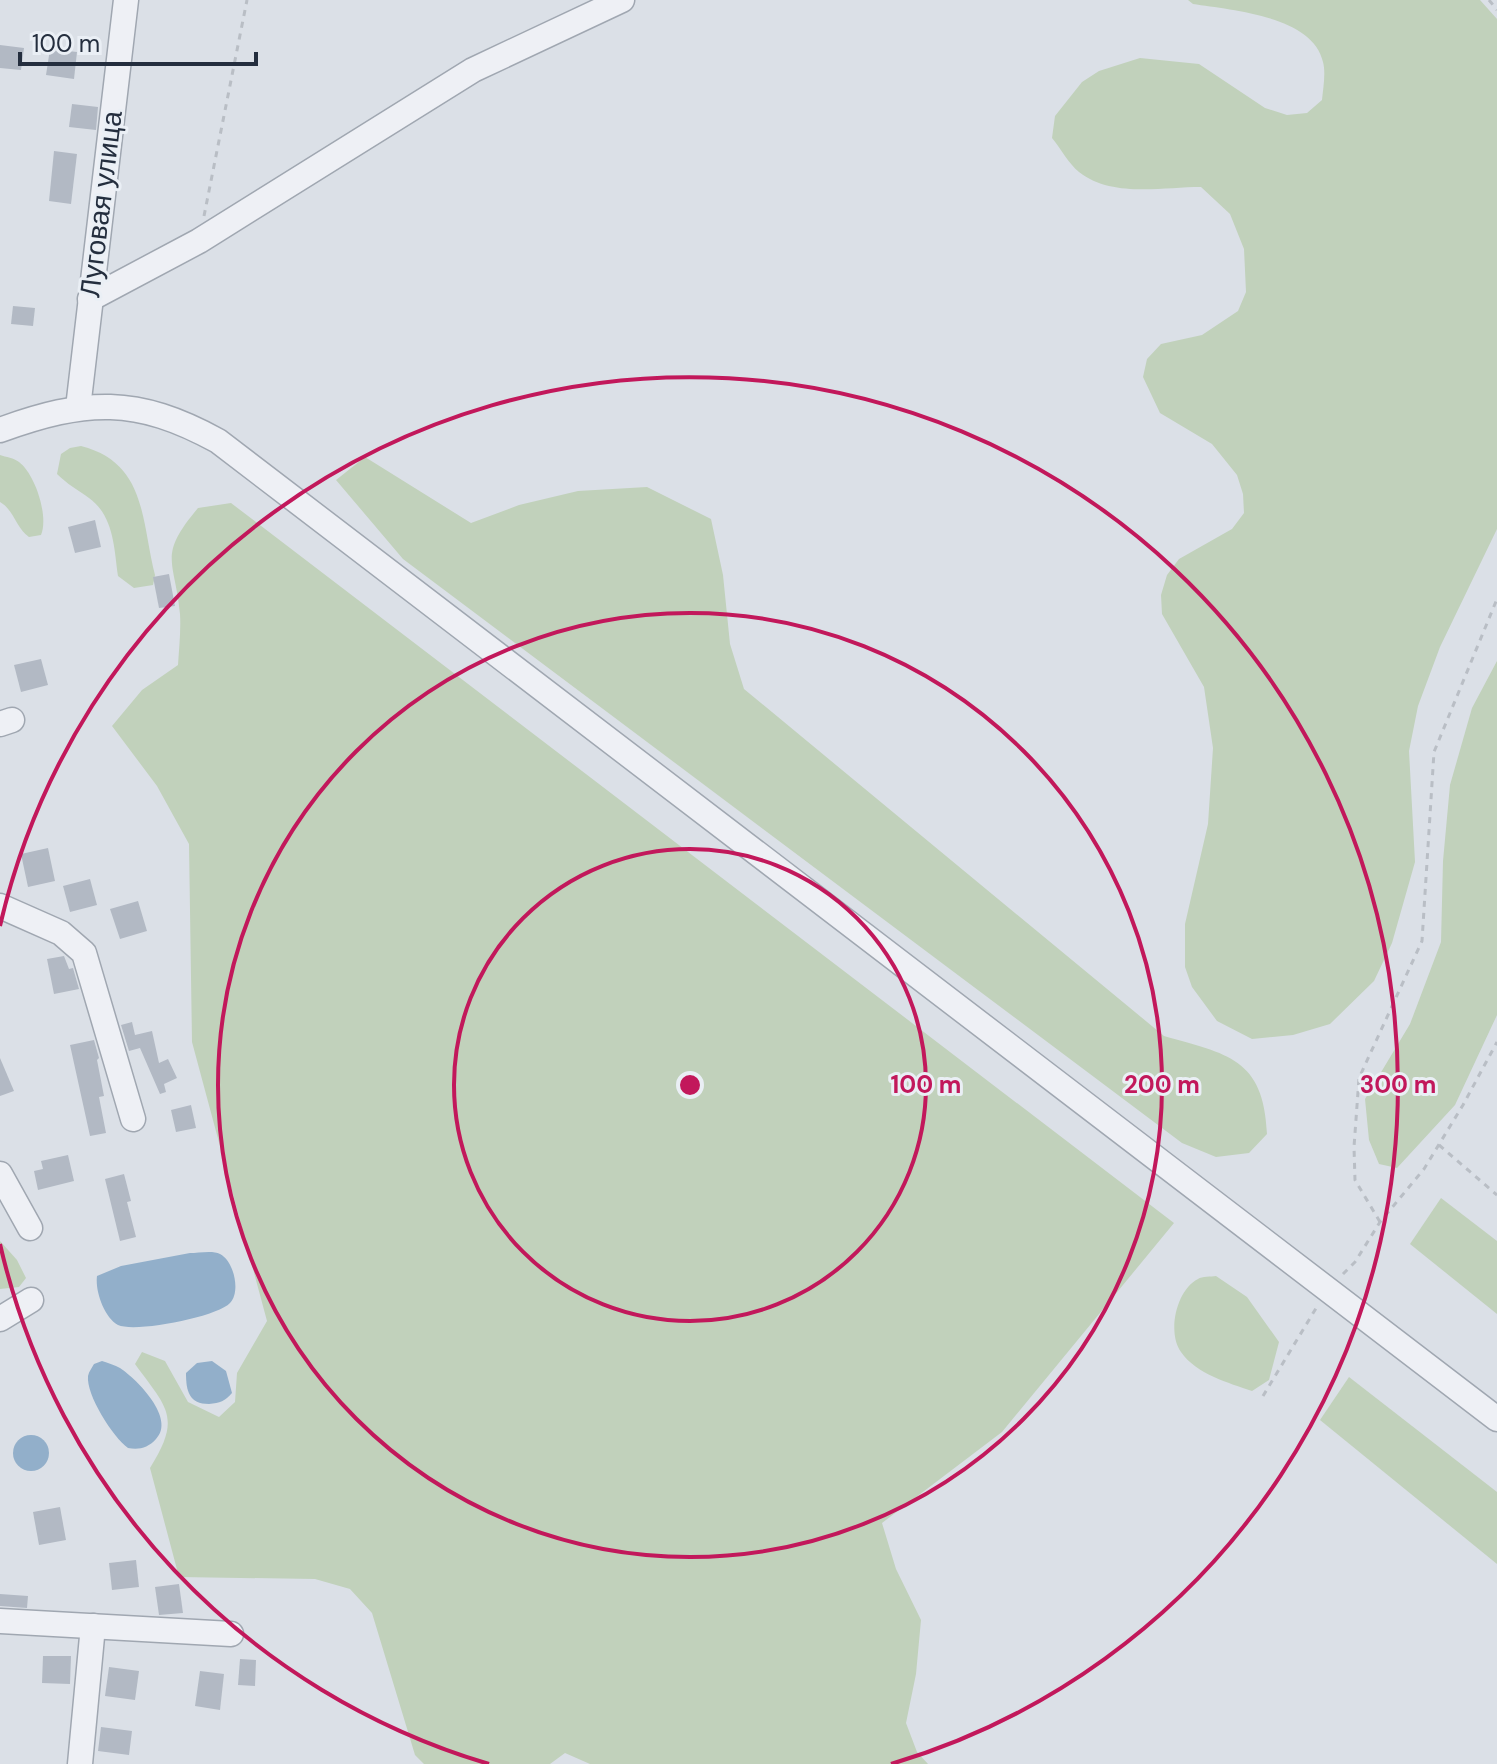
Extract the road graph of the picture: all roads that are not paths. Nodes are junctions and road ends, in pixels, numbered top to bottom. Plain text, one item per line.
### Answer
1 (126, 0) edge
2 (622, 0) edge
3 (90, 299) junction
4 (78, 408) junction
5 (0, 430) edge
6 (0, 906) edge
7 (133, 1119) dead end
8 (0, 1174) edge
9 (30, 1228) dead end
10 (31, 1300) dead end
11 (0, 1319) edge
12 (1497, 1419) edge
13 (0, 1621) edge
14 (93, 1626) junction
15 (231, 1634) dead end
16 (80, 1764) edge

1 - 3 street, Луговая улица
2 - 3 street
3 - 4 street, Луговая улица
4 - 5 street
4 - 12 street
6 - 7 street
8 - 9 street
10 - 11 street
13 - 14 street
14 - 15 street
14 - 16 street

